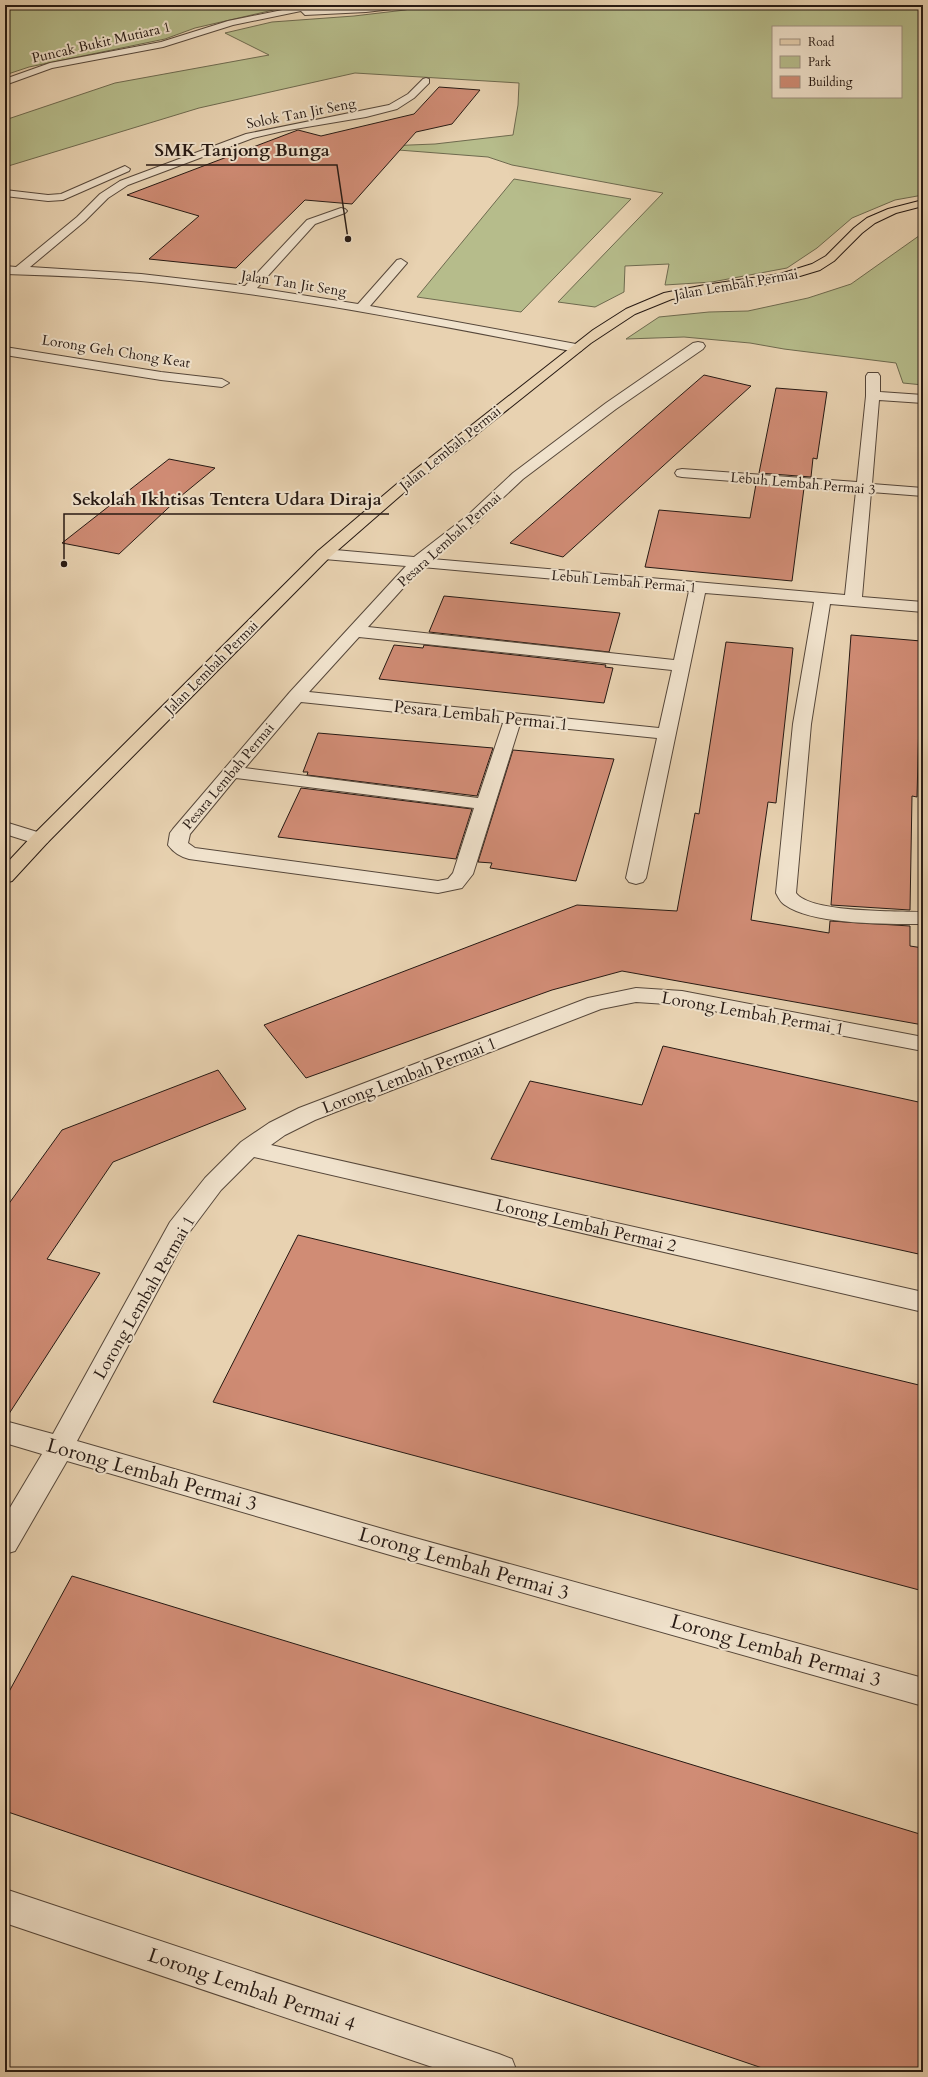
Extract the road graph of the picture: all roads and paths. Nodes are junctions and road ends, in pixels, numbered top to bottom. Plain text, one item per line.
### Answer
1 (320, 5) edge
2 (400, 5) edge
3 (285, 12) junction
4 (185, 37) junction
5 (198, 44) dead end
6 (174, 51) dead end
7 (107, 54) junction
8 (426, 80) dead end
9 (5, 82) edge
10 (389, 94) dead end
11 (411, 96) junction
12 (312, 112) dead end
13 (217, 137) dead end
14 (133, 166) dead end
15 (5, 194) edge
16 (5, 200) edge
17 (923, 203) edge
18 (90, 210) junction
19 (341, 211) dead end
20 (401, 263) dead end
21 (5, 270) edge
22 (19, 270) junction
23 (248, 290) junction
24 (361, 308) junction
25 (698, 346) dead end
26 (576, 348) junction
27 (5, 351) edge
28 (873, 376) dead end
29 (222, 383) dead end
30 (873, 396) junction
31 (923, 400) edge
32 (682, 473) dead end
33 (863, 488) junction
34 (923, 492) edge
35 (324, 554) junction
36 (418, 562) junction
37 (698, 587) junction
38 (823, 598) junction
39 (853, 601) junction
40 (923, 607) edge
41 (354, 631) junction
42 (681, 666) junction
43 (296, 696) junction
44 (513, 718) junction
45 (666, 734) junction
46 (232, 772) junction
47 (484, 804) junction
48 (5, 828) edge
49 (40, 839) junction
50 (5, 877) edge
51 (636, 878) dead end
52 (923, 918) edge
53 (923, 1044) edge
54 (249, 1148) junction
55 (923, 1302) edge
56 (5, 1432) edge
57 (60, 1447) junction
58 (5, 1542) edge
59 (923, 1692) edge
60 (5, 1906) edge
61 (499, 2072) edge

1 - 3 street, Puncak Bukit Mutiara 1
2 - 3 street
3 - 4 street, Puncak Bukit Mutiara 1
4 - 5 street
4 - 7 street, Puncak Bukit Mutiara 1
6 - 7 street
7 - 9 street, Puncak Bukit Mutiara 1
8 - 11 street, Solok Tan Jit Seng
10 - 11 street
11 - 18 street, Solok Tan Jit Seng
12 - 13 street
14 - 15 street
16 - 18 street
17 - 26 main road, Jalan Lembah Permai
18 - 22 street, Solok Tan Jit Seng
19 - 23 street
20 - 24 street
21 - 22 street, Jalan Tan Jit Seng
22 - 23 street, Jalan Tan Jit Seng
23 - 24 street, Jalan Tan Jit Seng
24 - 26 street, Jalan Tan Jit Seng
25 - 36 street, Pesara Lembah Permai
26 - 35 main road, Jalan Lembah Permai
27 - 29 street, Lorong Geh Chong Keat
28 - 30 street
30 - 31 street
30 - 33 street
32 - 33 street, Lebuh Lembah Permai 3
33 - 34 street, Lebuh Lembah Permai 3
33 - 39 street
35 - 36 street, Lebuh Lembah Permai 1
35 - 49 main road, Jalan Lembah Permai
36 - 37 street, Lebuh Lembah Permai 1
36 - 41 street, Pesara Lembah Permai
37 - 38 street, Lebuh Lembah Permai 1
37 - 42 street
38 - 39 street, Lebuh Lembah Permai 1
38 - 52 street
39 - 40 street, Lebuh Lembah Permai 1
41 - 42 street
41 - 43 street, Pesara Lembah Permai
42 - 45 street
43 - 44 street, Pesara Lembah Permai 1
43 - 46 street, Pesara Lembah Permai
44 - 45 street, Pesara Lembah Permai 1
44 - 47 street
45 - 51 street
46 - 47 street
46 - 47 street, Pesara Lembah Permai
48 - 49 street
49 - 50 main road, Jalan Lembah Permai
53 - 54 street, Lorong Lembah Permai 1
54 - 55 street, Lorong Lembah Permai 2
54 - 57 street, Lorong Lembah Permai 1
56 - 57 street, Lorong Lembah Permai 3
57 - 58 street
57 - 59 street, Lorong Lembah Permai 3
60 - 61 street, Lorong Lembah Permai 4

